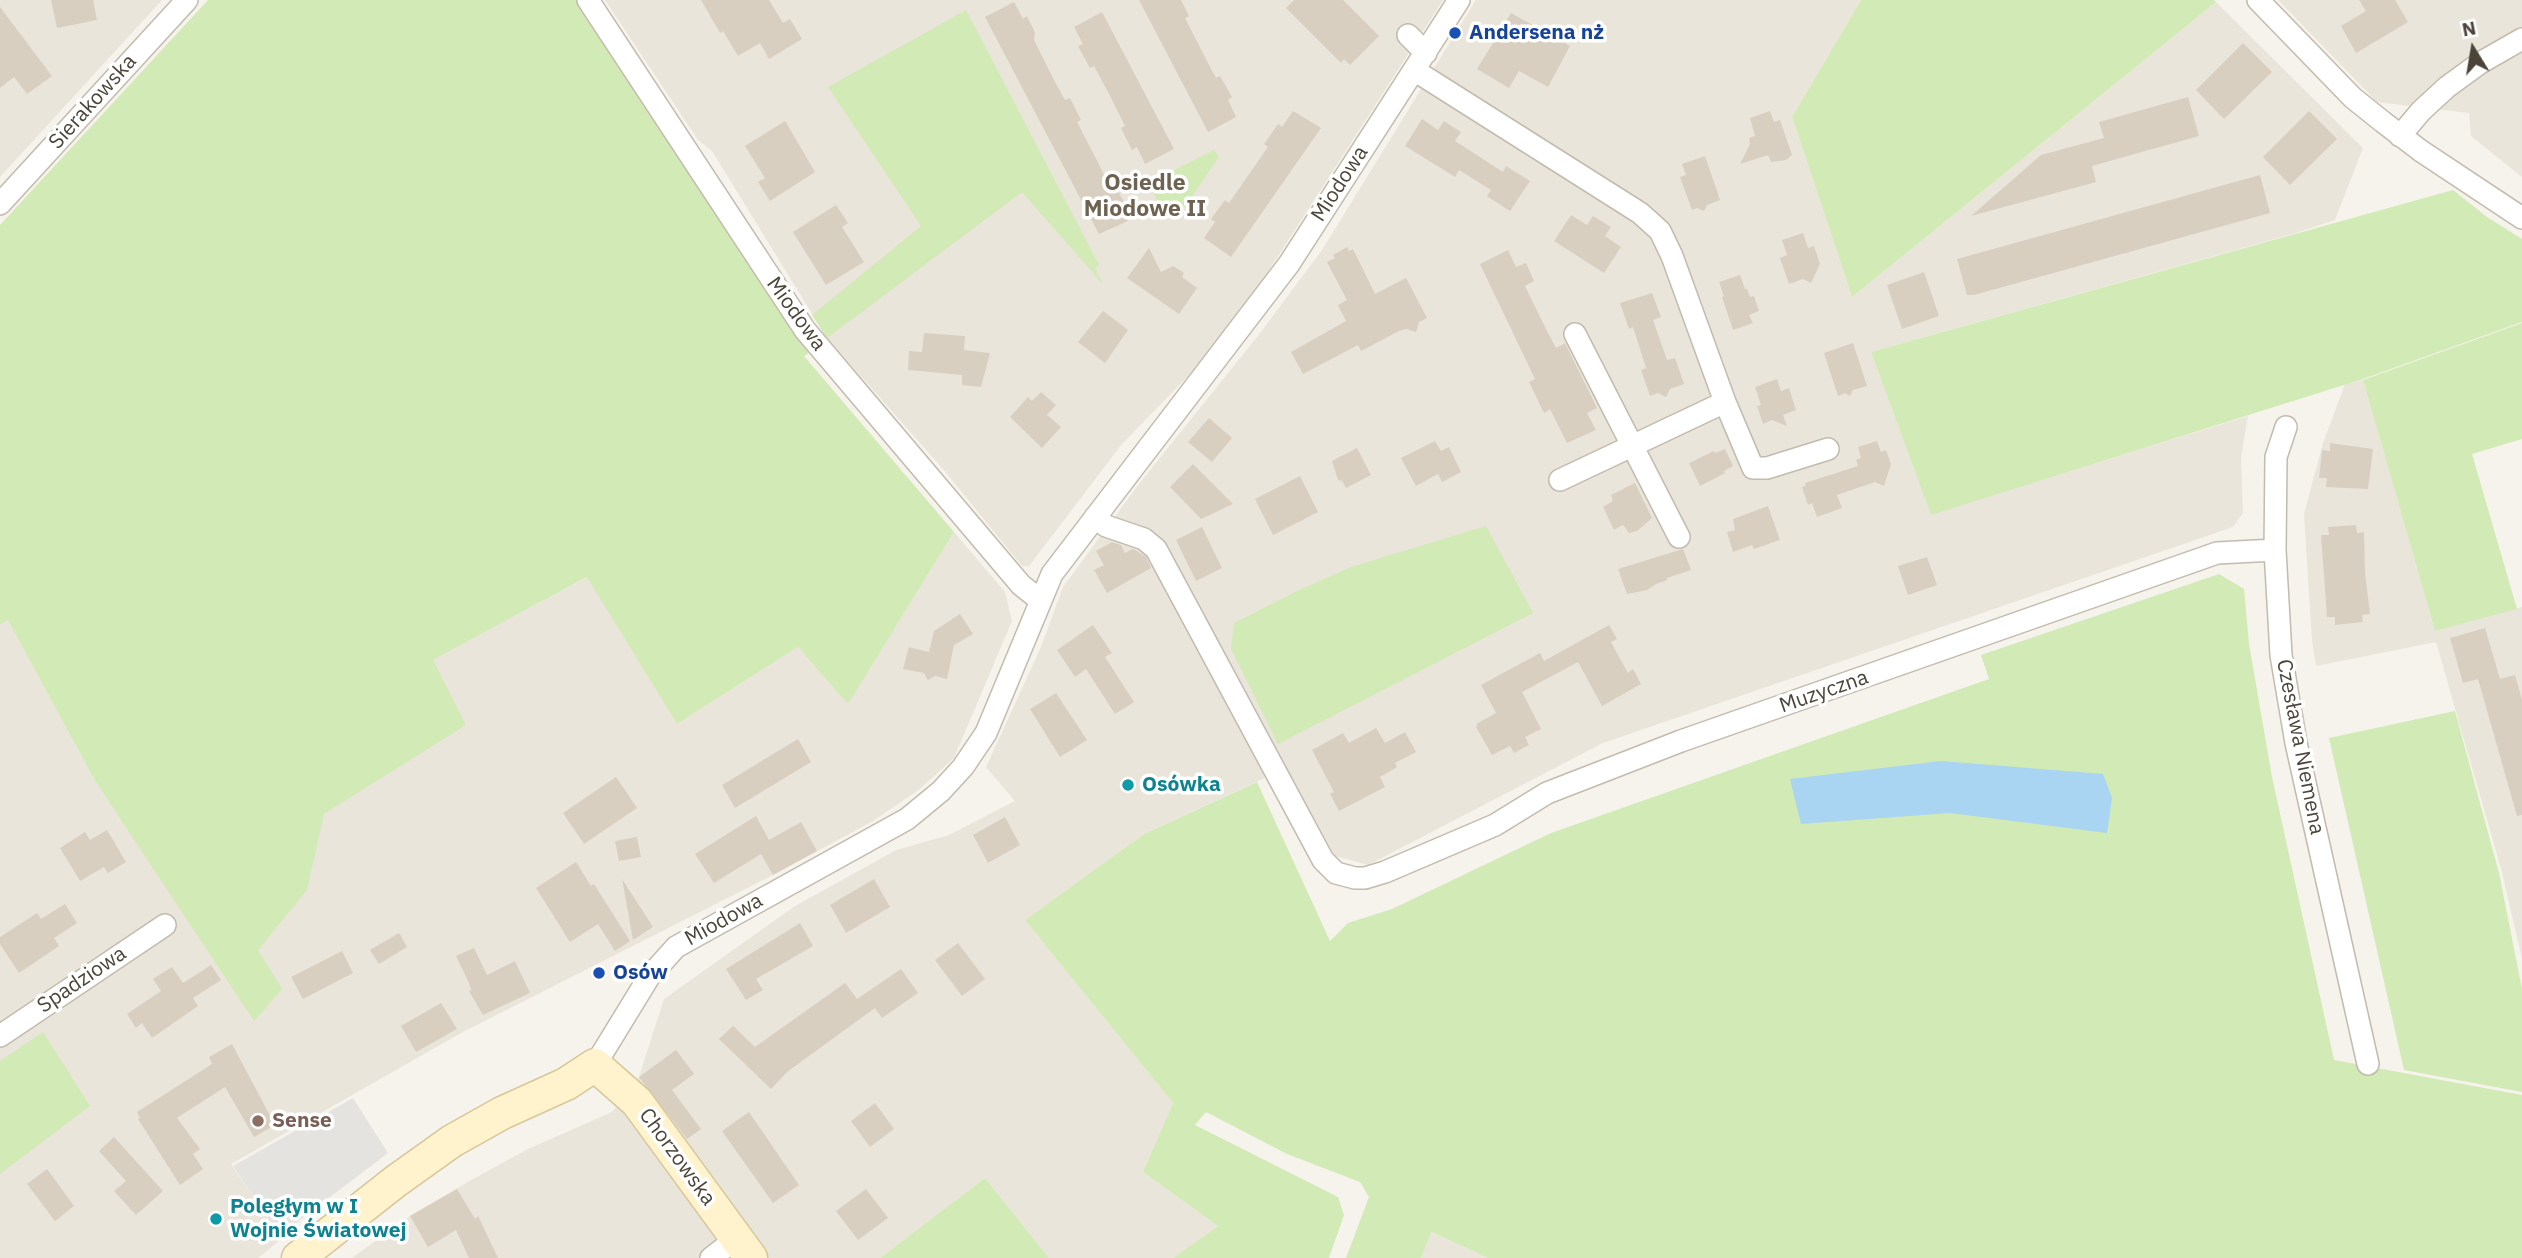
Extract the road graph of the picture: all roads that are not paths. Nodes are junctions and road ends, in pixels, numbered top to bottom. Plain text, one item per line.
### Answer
1 (187, 0) edge
2 (588, 0) edge
3 (1460, 0) edge
4 (2258, 0) edge
5 (1408, 35) dead end
6 (2522, 38) edge
7 (1420, 61) junction
8 (2400, 136) junction
9 (0, 204) edge
10 (2522, 218) edge
11 (1575, 334) dead end
12 (1725, 402) junction
13 (2286, 427) dead end
14 (1633, 445) junction
15 (1828, 449) dead end
16 (1560, 480) dead end
17 (1095, 517) junction
18 (1679, 537) dead end
19 (2275, 550) junction
20 (1040, 600) junction
21 (165, 925) dead end
22 (0, 1036) edge
23 (595, 1065) junction
24 (2368, 1065) dead end
25 (744, 1248) edge
26 (298, 1258) edge
27 (711, 1258) edge

1 - 9 street, Sierakowska
2 - 20 street, Miodowa
3 - 7 street, Miodowa
4 - 8 street
5 - 7 street
6 - 8 street
7 - 12 street
7 - 17 street, Miodowa
8 - 10 street
11 - 14 street
12 - 14 street
12 - 15 street
13 - 19 street, Czesława Niemena
14 - 16 street
14 - 18 street
17 - 19 street, Muzyczna
17 - 20 street, Miodowa
19 - 24 street, Czesława Niemena
20 - 23 street, Miodowa
21 - 22 street, Spadziowa
23 - 25 street, Chorzowska
23 - 26 street, Miodowa
25 - 27 street

